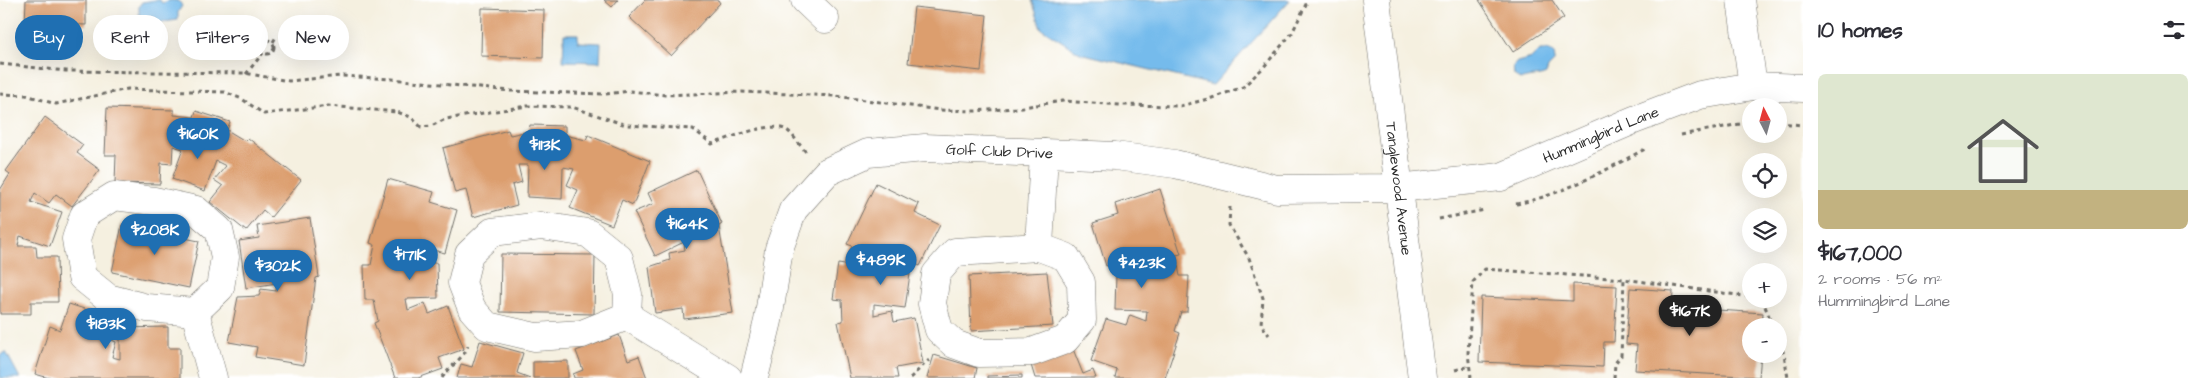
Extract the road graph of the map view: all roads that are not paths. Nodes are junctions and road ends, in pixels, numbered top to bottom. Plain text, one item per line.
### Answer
1 (805, 0) edge
2 (1376, 0) edge
3 (1741, 0) edge
4 (825, 19) dead end
5 (1753, 86) junction
6 (1803, 88) edge
7 (1044, 153) junction
8 (1398, 188) junction
9 (1040, 246) junction
10 (195, 312) junction
11 (627, 316) junction
12 (213, 378) edge
13 (728, 378) edge
14 (754, 378) edge
15 (1422, 378) edge

1 - 4 street
2 - 8 street, Tanglewood Avenue
3 - 5 street
5 - 6 street, Hummingbird Lane
5 - 8 street, Hummingbird Lane
7 - 8 street, Golf Club Drive
7 - 9 street
7 - 14 street, Golf Club Drive
8 - 15 street, Tanglewood Avenue
9 - 9 street
10 - 10 street
10 - 12 street
11 - 11 street
11 - 13 street

